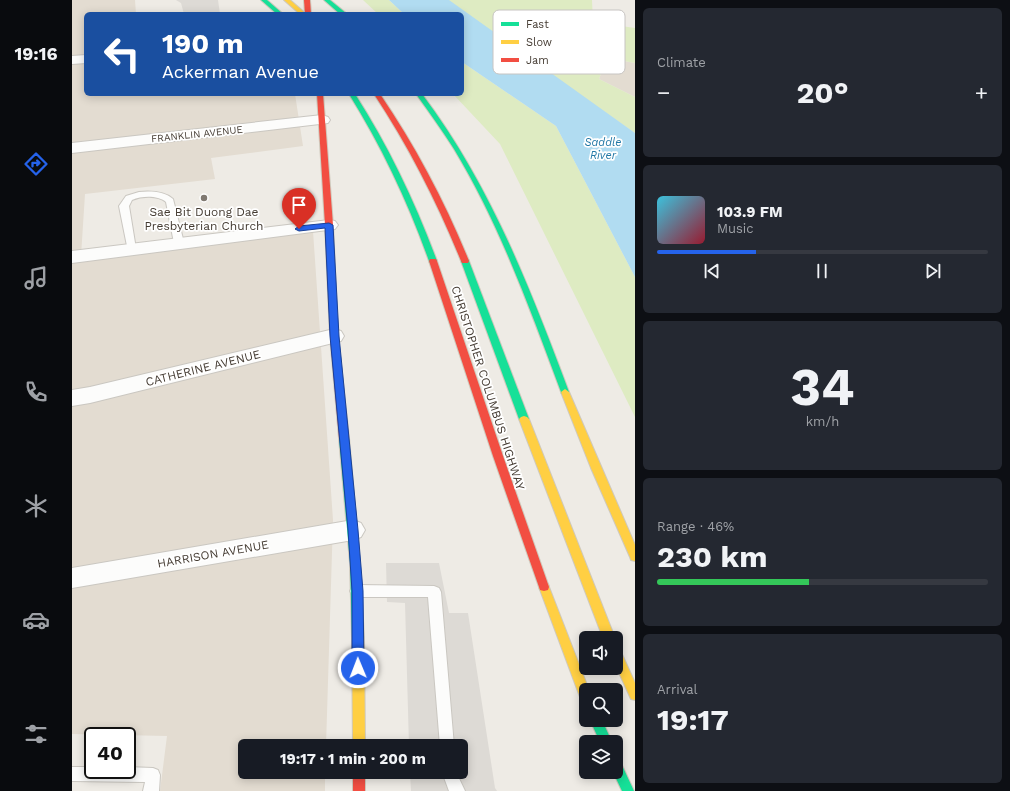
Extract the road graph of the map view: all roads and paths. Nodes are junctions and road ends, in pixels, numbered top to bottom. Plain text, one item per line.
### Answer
1 (264, 0) edge
2 (287, 0) edge
3 (307, 0) edge
4 (327, 0) edge
5 (278, 12) edge
6 (301, 12) edge
7 (308, 12) edge
8 (342, 12) edge
9 (84, 59) edge
10 (72, 60) edge
11 (320, 96) edge
12 (353, 96) edge
13 (378, 96) edge
14 (420, 96) edge
15 (322, 120) junction
16 (72, 148) edge
17 (329, 225) junction
18 (178, 243) junction
19 (131, 249) junction
20 (72, 256) edge
21 (334, 336) junction
22 (72, 398) edge
23 (353, 530) junction
24 (635, 557) edge
25 (72, 578) edge
26 (357, 591) junction
27 (606, 631) edge
28 (623, 669) edge
29 (581, 683) edge
30 (635, 695) edge
31 (359, 739) edge
32 (446, 739) edge
33 (72, 774) edge
34 (359, 779) edge
35 (451, 779) edge
36 (622, 779) edge
37 (151, 791) edge
38 (360, 791) edge
39 (456, 791) edge
40 (628, 791) edge

1 - 5 main road
2 - 6 main road
3 - 7 main road
4 - 8 main road
9 - 10 street
11 - 15 main road
12 - 29 main road, CHRISTOPHER COLUMBUS HIGHWAY
13 - 27 main road, CHRISTOPHER COLUMBUS HIGHWAY
14 - 24 main road
15 - 16 street, FRANKLIN AVENUE
15 - 17 main road
17 - 18 street
17 - 21 main road
18 - 19 street
18 - 19 lane
19 - 20 street
21 - 22 street, CATHERINE AVENUE
21 - 23 main road
23 - 25 street, HARRISON AVENUE
23 - 26 main road
26 - 31 main road
26 - 32 lane
28 - 30 main road
33 - 37 lane
34 - 38 main road
35 - 39 lane
36 - 40 main road

